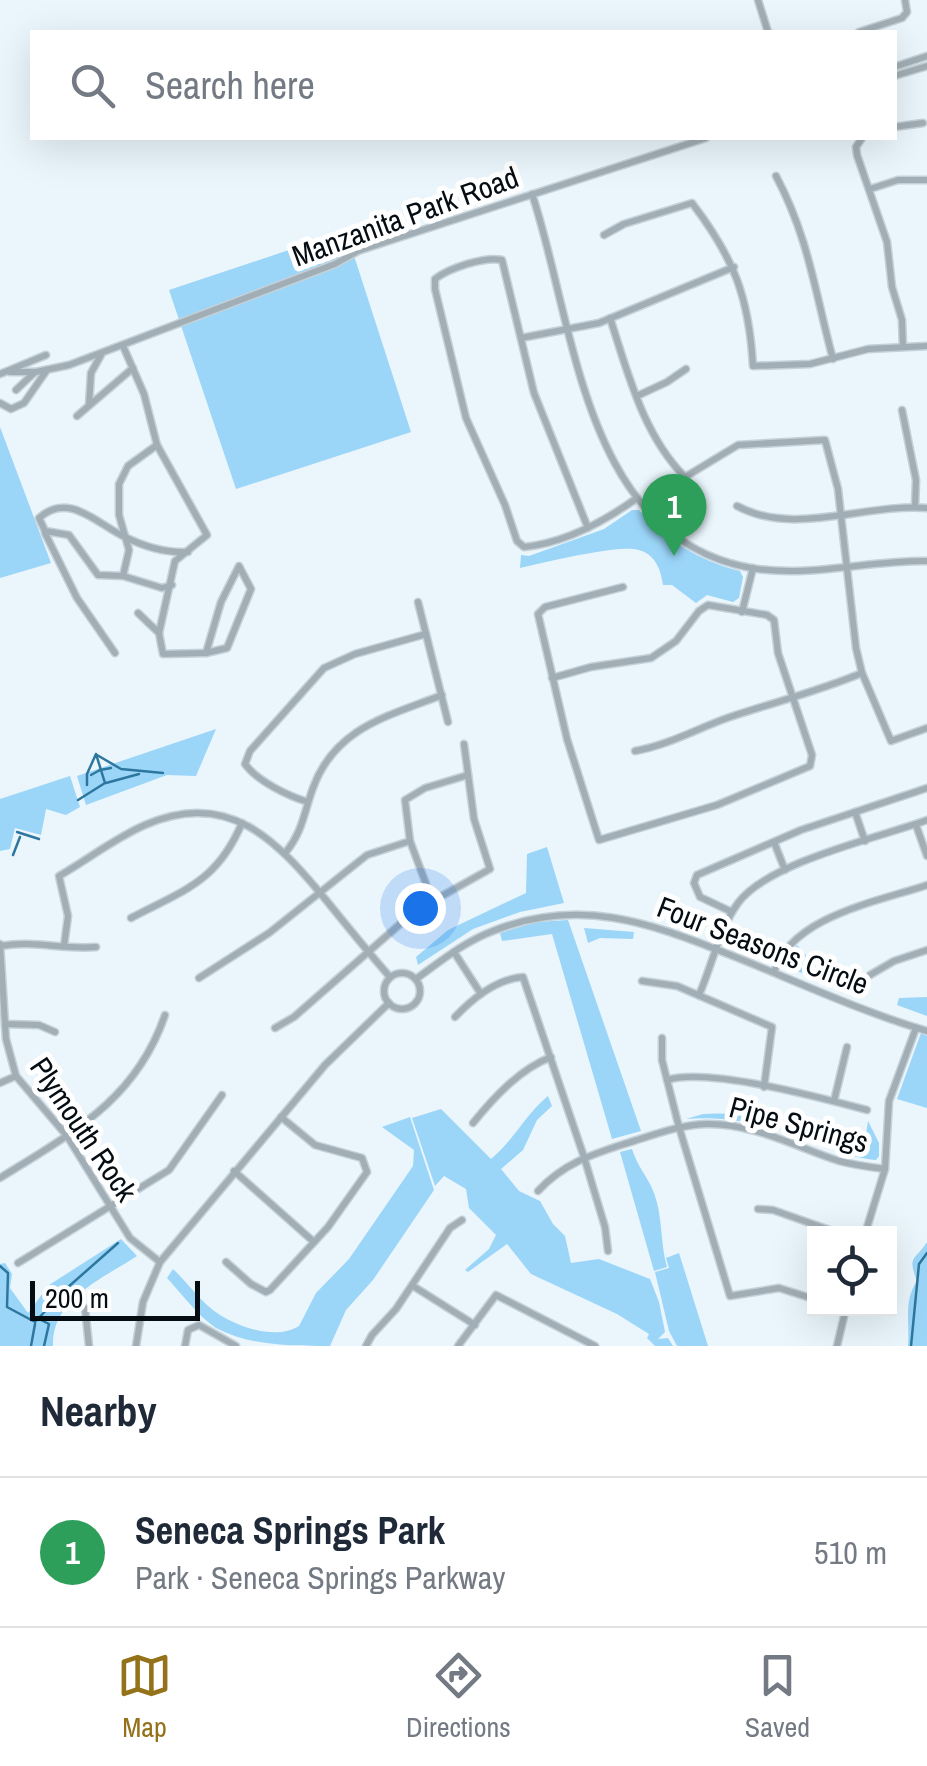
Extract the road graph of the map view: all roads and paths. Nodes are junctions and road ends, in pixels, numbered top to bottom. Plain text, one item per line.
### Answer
1 (758, 0) edge
2 (905, 0) edge
3 (767, 30) edge
4 (864, 30) edge
5 (927, 56) edge
6 (897, 66) edge
7 (927, 66) edge
8 (897, 75) edge
9 (923, 124) dead end
10 (897, 127) edge
11 (700, 140) edge
12 (860, 140) edge
13 (776, 176) dead end
14 (927, 180) edge
15 (870, 189) junction
16 (532, 194) junction
17 (604, 235) dead end
18 (734, 267) junction
19 (610, 318) junction
20 (566, 329) junction
21 (521, 338) junction
22 (123, 346) junction
23 (927, 346) edge
24 (904, 347) junction
25 (102, 354) junction
26 (46, 355) dead end
27 (833, 359) junction
28 (133, 368) junction
29 (686, 369) dead end
30 (47, 370) junction
31 (10, 372) dead end
32 (36, 372) junction
33 (0, 374) edge
34 (16, 390) dead end
35 (637, 396) junction
36 (0, 403) edge
37 (89, 406) junction
38 (902, 410) dead end
39 (77, 416) dead end
40 (158, 445) junction
41 (637, 498) junction
42 (737, 506) dead end
43 (916, 507) junction
44 (927, 508) edge
45 (841, 514) junction
46 (588, 528) junction
47 (45, 532) junction
48 (123, 536) junction
49 (188, 552) junction
50 (927, 562) edge
51 (848, 566) junction
52 (753, 568) junction
53 (122, 576) junction
54 (172, 584) junction
55 (623, 586) dead end
56 (418, 602) dead end
57 (742, 612) junction
58 (138, 613) dead end
59 (159, 632) junction
60 (426, 634) junction
61 (114, 653) dead end
62 (206, 653) junction
63 (862, 673) junction
64 (552, 678) junction
65 (442, 695) junction
66 (794, 699) junction
67 (448, 722) dead end
68 (927, 728) edge
69 (464, 744) dead end
70 (636, 752) dead end
71 (468, 775) junction
72 (927, 788) edge
73 (308, 802) junction
74 (855, 812) junction
75 (927, 820) edge
76 (242, 824) junction
77 (916, 824) junction
78 (410, 841) junction
79 (774, 842) junction
80 (865, 842) junction
81 (286, 852) junction
82 (927, 856) edge
83 (786, 870) junction
84 (927, 885) edge
85 (319, 892) junction
86 (432, 900) junction
87 (732, 912) junction
88 (131, 918) dead end
89 (0, 945) edge
90 (64, 946) junction
91 (96, 947) dead end
92 (716, 949) junction
93 (927, 950) edge
94 (368, 952) junction
95 (454, 952) junction
96 (774, 972) junction
97 (870, 974) dead end
98 (390, 977) junction
99 (199, 978) dead end
100 (416, 979) junction
101 (642, 981) dead end
102 (481, 994) junction
103 (699, 995) junction
104 (389, 1004) junction
105 (165, 1015) dead end
106 (456, 1017) dead end
107 (5, 1024) junction
108 (274, 1028) dead end
109 (916, 1028) junction
110 (927, 1031) edge
111 (55, 1032) dead end
112 (662, 1038) dead end
113 (847, 1046) dead end
114 (551, 1057) junction
115 (16, 1076) junction
116 (667, 1080) junction
117 (0, 1083) edge
118 (764, 1088) junction
119 (222, 1095) dead end
120 (834, 1101) junction
121 (867, 1110) dead end
122 (280, 1117) junction
123 (474, 1123) dead end
124 (679, 1127) junction
125 (67, 1136) junction
126 (584, 1157) junction
127 (884, 1169) junction
128 (234, 1172) junction
129 (0, 1178) edge
130 (538, 1191) dead end
131 (110, 1208) junction
132 (758, 1209) dead end
133 (462, 1220) dead end
134 (819, 1226) edge
135 (867, 1226) edge
136 (314, 1242) junction
137 (608, 1252) dead end
138 (160, 1262) junction
139 (226, 1262) dead end
140 (18, 1263) dead end
141 (413, 1286) junction
142 (807, 1297) edge
143 (84, 1308) dead end
144 (844, 1316) edge
145 (474, 1326) junction
146 (89, 1346) edge
147 (136, 1346) edge
148 (186, 1346) edge
149 (236, 1346) edge
150 (366, 1346) edge
151 (458, 1346) edge
152 (595, 1346) edge
153 (837, 1346) edge

1 - 3 street
2 - 4 street
5 - 6 street
7 - 8 street
9 - 10 street
11 - 16 street, Manzanita Park Road
12 - 15 street
13 - 27 street
14 - 15 street
15 - 24 street
16 - 20 street
16 - 22 street, Manzanita Park Road
17 - 18 street
18 - 19 street
18 - 27 street
19 - 20 street
19 - 35 street
20 - 21 street
20 - 41 street
21 - 46 street
21 - 46 street
22 - 25 street, Manzanita Park Road
22 - 28 street
23 - 24 street
24 - 27 street
25 - 30 street, Manzanita Park Road
25 - 37 street
26 - 33 street
28 - 37 street
28 - 40 street
29 - 35 street
30 - 32 street, Manzanita Park Road
30 - 36 street
31 - 32 street, Manzanita Park Road
32 - 34 street
35 - 45 street
37 - 39 street
38 - 43 street
40 - 48 street
40 - 49 street
41 - 46 street
41 - 52 street
42 - 45 street
43 - 44 street
43 - 45 street
45 - 51 street
47 - 48 street
47 - 53 street
47 - 61 street
48 - 49 street
48 - 53 street
49 - 54 street
50 - 51 street
51 - 52 street
51 - 63 street
52 - 57 street
53 - 54 street
54 - 59 street
55 - 64 street
56 - 60 street
57 - 64 street
57 - 66 street
58 - 59 street
59 - 62 street
60 - 65 street
60 - 73 street
62 - 62 street
63 - 66 street
63 - 68 street
64 - 66 street
65 - 67 street
65 - 73 street
66 - 70 street
69 - 71 street
71 - 78 street
71 - 86 street
72 - 74 street
73 - 81 street
74 - 79 street
74 - 80 street
75 - 77 street
76 - 81 street
76 - 88 street
76 - 90 street
77 - 80 street
77 - 82 street
78 - 85 street
78 - 86 street
79 - 83 street
79 - 87 street
80 - 83 street
81 - 85 street
83 - 87 street
84 - 96 street
85 - 94 street
85 - 99 street
86 - 94 street
87 - 92 street
89 - 90 street
89 - 107 street, Plymouth Rock
90 - 91 street
92 - 95 street, Four Seasons Circle
92 - 96 street, Four Seasons Circle
92 - 103 street
93 - 97 street
94 - 98 street
94 - 108 street
95 - 100 street, Four Seasons Circle
95 - 102 street
96 - 109 street, Four Seasons Circle
98 - 100 street
98 - 104 street
100 - 104 street, Four Seasons Circle
101 - 103 street
102 - 106 street
102 - 114 street
103 - 118 street
104 - 122 street, Four Seasons Circle
105 - 125 street
107 - 111 street
107 - 115 street, Plymouth Rock
109 - 110 street, Four Seasons Circle
109 - 127 street
112 - 116 street
113 - 120 street
114 - 123 street
114 - 126 street
115 - 117 street
115 - 125 street, Plymouth Rock
116 - 118 street
116 - 124 street
118 - 120 street
119 - 131 street
120 - 121 street
122 - 128 street, Four Seasons Circle
122 - 136 street
124 - 126 street, Pipe Springs
124 - 127 street, Pipe Springs
124 - 142 street
125 - 129 street
125 - 131 street, Plymouth Rock
126 - 130 street, Pipe Springs
126 - 137 street
127 - 135 street
128 - 136 street
128 - 138 street, Four Seasons Circle
131 - 138 street, Plymouth Rock
131 - 140 street
132 - 134 street
133 - 141 street
136 - 139 street
138 - 147 street, Four Seasons Circle
141 - 145 street
141 - 150 street
143 - 146 street
144 - 153 street
145 - 151 street
145 - 152 street
148 - 149 street

